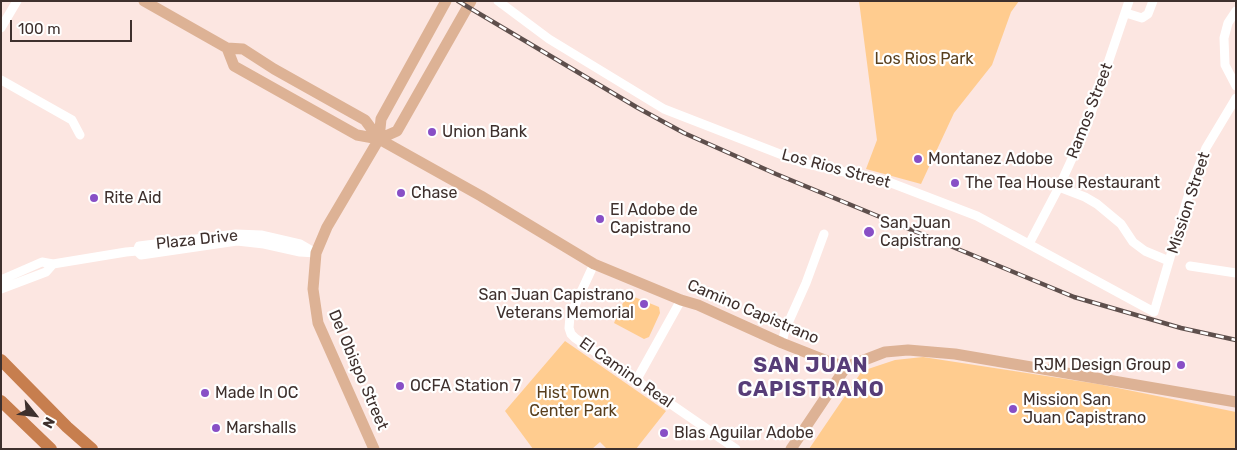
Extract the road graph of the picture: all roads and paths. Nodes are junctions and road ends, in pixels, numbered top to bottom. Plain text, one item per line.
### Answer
1 (17, 1) edge
2 (144, 1) edge
3 (446, 1) edge
4 (471, 1) edge
5 (498, 1) edge
6 (1130, 1) edge
7 (1153, 1) edge
8 (1236, 11) edge
9 (1126, 13) junction
10 (1, 28) edge
11 (227, 48) junction
12 (1, 80) edge
13 (1236, 86) edge
14 (1236, 98) edge
15 (80, 135) dead end
16 (378, 139) junction
17 (1059, 187) junction
18 (824, 234) dead end
19 (1029, 244) junction
20 (316, 253) junction
21 (1169, 261) junction
22 (53, 264) junction
23 (594, 264) junction
24 (1190, 266) dead end
25 (1236, 273) edge
26 (1, 280) edge
27 (1, 288) edge
28 (681, 300) junction
29 (1154, 312) joint
30 (782, 343) junction
31 (1, 360) edge
32 (846, 367) junction
33 (637, 379) junction
34 (1, 401) edge
35 (1236, 402) edge
36 (51, 449) edge
37 (92, 449) edge
38 (374, 449) edge
39 (736, 449) edge
40 (791, 449) edge

1 - 10 street
2 - 11 main road, Camino Capistrano
3 - 16 main road, Del Obispo Street
4 - 16 main road
5 - 19 street, Los Rios Street
6 - 9 street, Ramos Street
7 - 9 street
8 - 13 street
9 - 17 street, Ramos Street
11 - 16 main road, Camino Capistrano
11 - 16 main road, Camino Capistrano
12 - 15 street
14 - 21 street, Mission Street
16 - 20 main road, Del Obispo Street
16 - 23 main road, Camino Capistrano
17 - 19 street, Ramos Street
17 - 21 street
18 - 30 street
19 - 29 street, Los Rios Street
20 - 22 street, Plaza Drive
20 - 38 main road, Del Obispo Street
21 - 29 street, Mission Street
22 - 26 street, Plaza Drive
22 - 27 street, Plaza Drive
23 - 28 main road, Camino Capistrano
23 - 33 street, El Camino Real
24 - 25 street
28 - 30 main road, Camino Capistrano
28 - 33 street
30 - 32 main road, Camino Capistrano
31 - 37 highway
32 - 35 main road
32 - 40 main road
33 - 39 street, El Camino Real
34 - 36 highway

